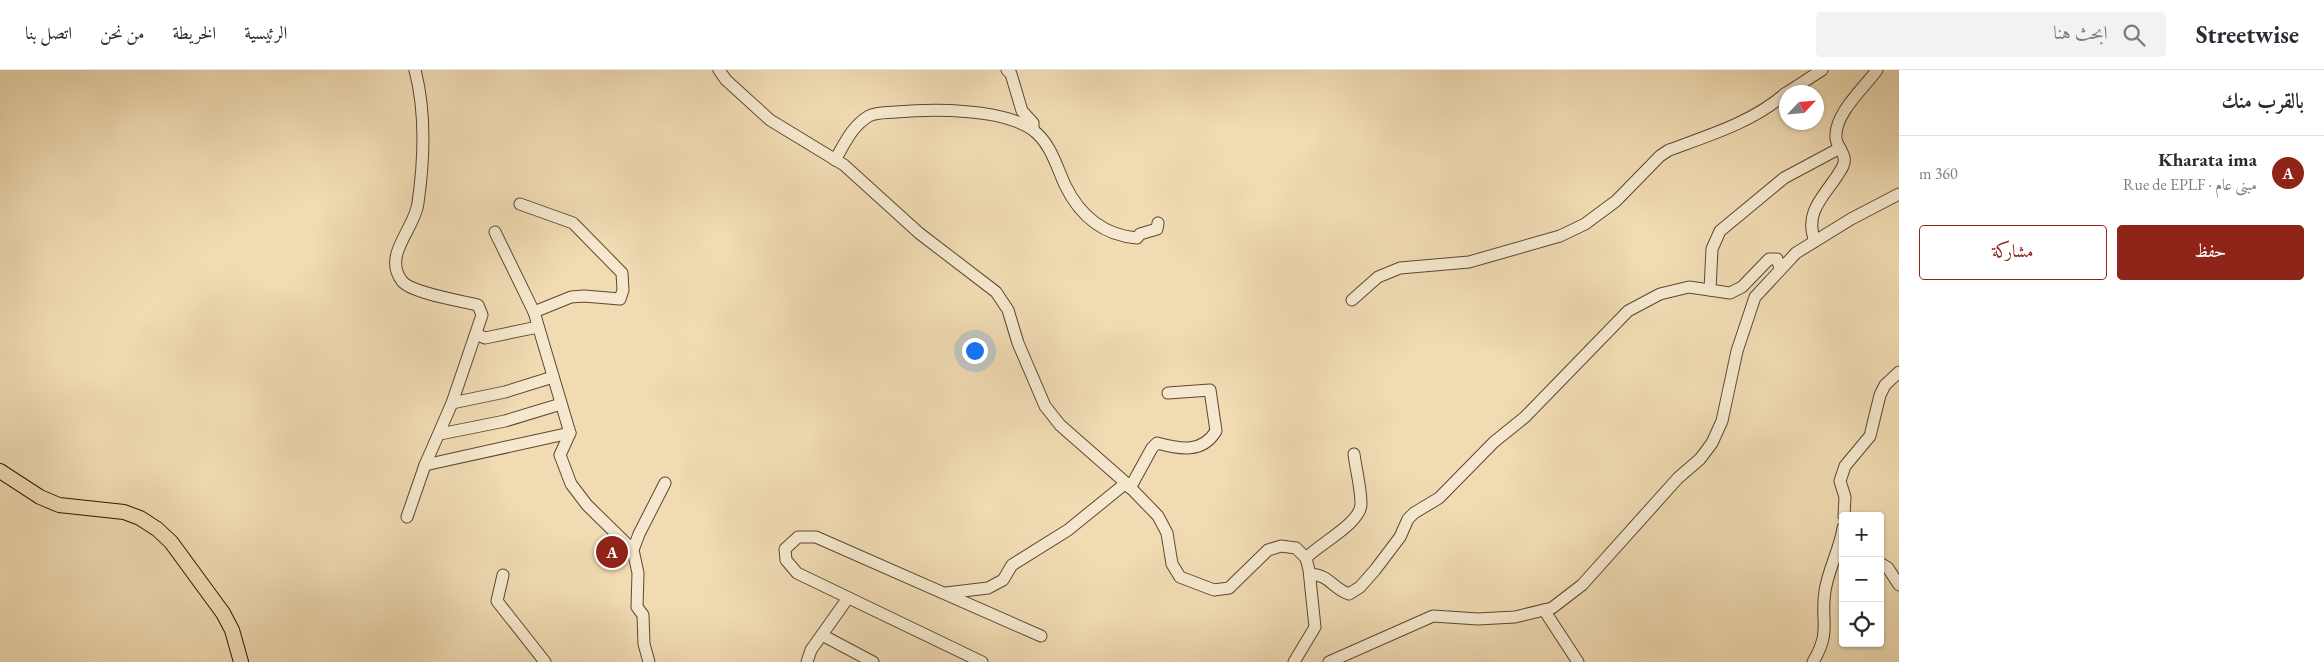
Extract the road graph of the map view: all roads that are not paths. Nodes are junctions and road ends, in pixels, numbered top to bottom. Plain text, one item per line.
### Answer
1 (415, 70) edge
2 (719, 70) edge
3 (1007, 70) edge
4 (1822, 70) edge
5 (1877, 70) edge
6 (1799, 85) edge
7 (1779, 99) edge
8 (1033, 130) junction
9 (1840, 148) junction
10 (835, 160) junction
11 (1899, 194) edge
12 (520, 204) dead end
13 (1158, 223) dead end
14 (495, 232) dead end
15 (1815, 241) junction
16 (1780, 268) junction
17 (1710, 290) junction
18 (1352, 300) dead end
19 (534, 312) junction
20 (538, 327) junction
21 (476, 334) junction
22 (1899, 372) edge
23 (553, 377) junction
24 (1168, 393) dead end
25 (452, 403) junction
26 (561, 404) junction
27 (570, 433) junction
28 (440, 434) junction
29 (1354, 454) dead end
30 (425, 465) junction
31 (0, 471) edge
32 (665, 483) dead end
33 (1128, 485) junction
34 (1844, 512) edge
35 (407, 517) dead end
36 (634, 550) junction
37 (1306, 558) junction
38 (1838, 564) edge
39 (1884, 566) edge
40 (503, 575) dead end
41 (1311, 579) junction
42 (1899, 585) edge
43 (946, 593) junction
44 (848, 598) junction
45 (1544, 610) junction
46 (822, 635) junction
47 (1040, 636) dead end
48 (241, 662) edge
49 (545, 662) edge
50 (649, 662) edge
51 (807, 662) edge
52 (873, 662) edge
53 (982, 662) edge
54 (1294, 662) edge
55 (1329, 662) edge
56 (1578, 662) edge
57 (1813, 662) edge

1 - 21 street
2 - 10 street
3 - 8 street
4 - 6 street
5 - 9 street
7 - 18 street
8 - 10 street
8 - 13 street
9 - 15 street
9 - 17 street
10 - 33 street
11 - 15 street
12 - 19 street
14 - 19 street
15 - 16 street
16 - 17 street
16 - 45 street
17 - 41 street
19 - 20 street
20 - 21 street
20 - 23 street
21 - 25 street
22 - 34 street
23 - 25 street
23 - 26 street
24 - 33 street
25 - 28 street
26 - 27 street
26 - 28 street
27 - 30 street
27 - 36 street
28 - 30 street
29 - 37 street
30 - 35 street
31 - 48 main road
32 - 36 street
33 - 37 street
33 - 43 street
36 - 50 street
37 - 41 street
38 - 57 street
39 - 42 street
40 - 49 street
41 - 54 street
43 - 44 street
43 - 47 street
44 - 46 street
44 - 53 street
45 - 55 street
45 - 56 street
46 - 51 street
46 - 52 street

